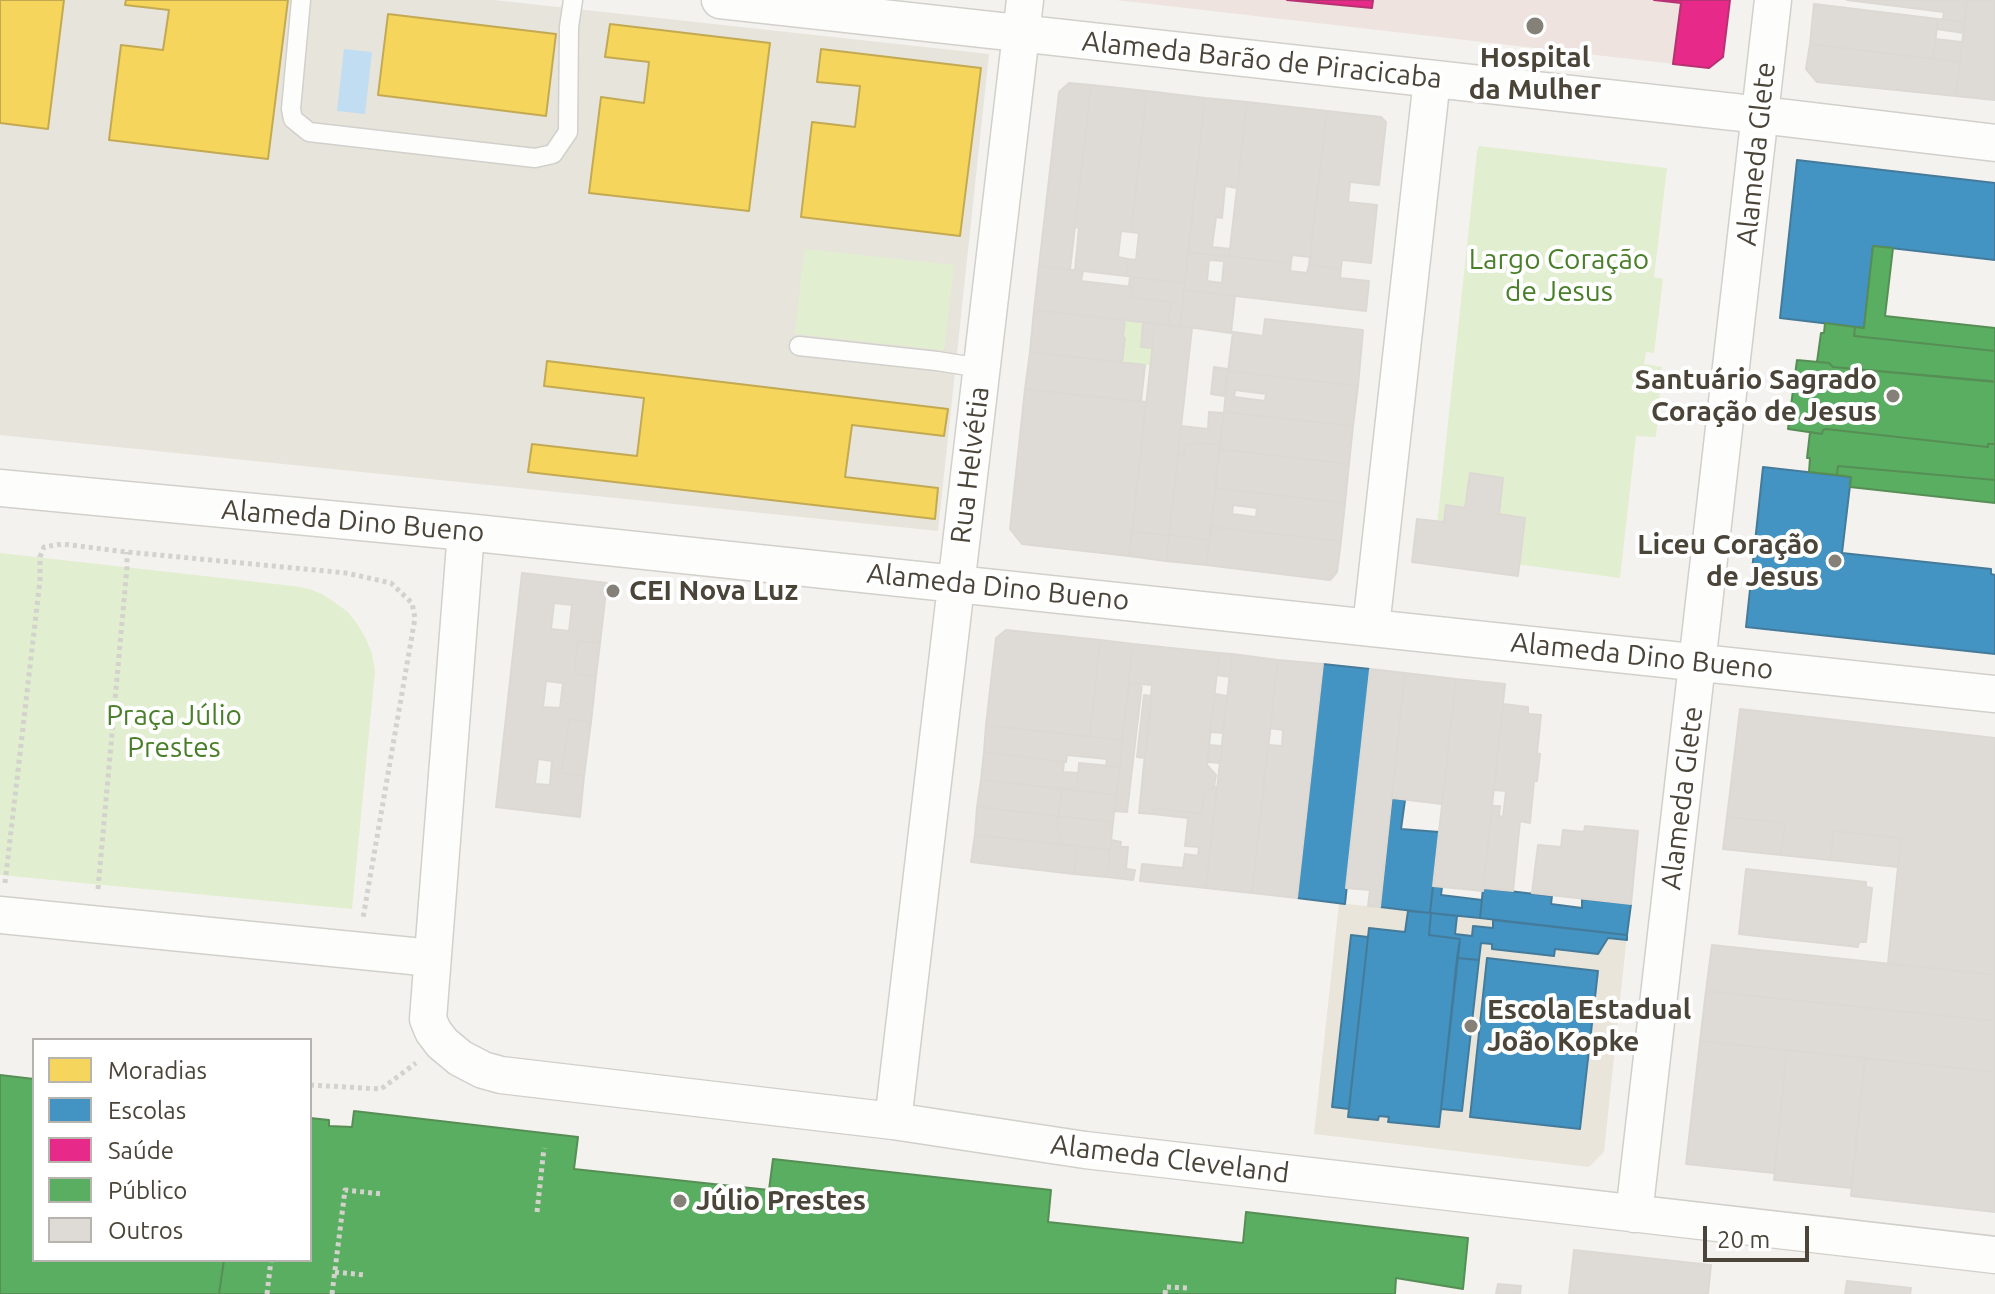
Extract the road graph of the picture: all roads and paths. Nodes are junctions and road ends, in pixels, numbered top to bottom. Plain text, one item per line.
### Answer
1 (301, 0) edge
2 (573, 0) edge
3 (720, 0) edge
4 (1773, 0) edge
5 (1023, 17) edge
6 (1432, 79) junction
7 (1761, 115) junction
8 (1995, 143) edge
9 (799, 346) dead end
10 (981, 368) junction
11 (0, 488) edge
12 (466, 532) junction
13 (127, 552) junction
14 (956, 583) junction
15 (1371, 627) junction
16 (1698, 662) junction
17 (1995, 694) edge
18 (98, 898) dead end
19 (2, 901) edge
20 (357, 951) junction
21 (432, 958) junction
22 (442, 1043) junction
23 (312, 1085) edge
24 (893, 1121) junction
25 (544, 1148) dead end
26 (382, 1194) dead end
27 (537, 1212) dead end
28 (1634, 1214) junction
29 (1995, 1255) edge
30 (271, 1262) edge
31 (335, 1272) junction
32 (365, 1275) dead end
33 (1189, 1288) dead end
34 (1165, 1291) edge
35 (267, 1294) edge
36 (332, 1294) edge

1 - 2 lane
3 - 5 street, Alameda Barão de Piracicaba
4 - 7 street, Alameda Glete
5 - 6 street, Alameda Barão de Piracicaba
5 - 10 street, Rua Helvétia
6 - 7 street, Alameda Barão de Piracicaba
6 - 15 street
7 - 8 street, Alameda Barão de Piracicaba
7 - 16 street, Alameda Glete
9 - 10 lane
10 - 14 street, Rua Helvétia
11 - 12 street, Alameda Dino Bueno
12 - 14 street, Alameda Dino Bueno
12 - 21 street
13 - 18 path
13 - 19 path
13 - 20 path
14 - 15 street, Alameda Dino Bueno
14 - 24 street, Rua Helvétia
15 - 16 street, Alameda Dino Bueno
16 - 17 street, Alameda Dino Bueno
16 - 28 street, Alameda Glete
19 - 20 street
20 - 21 street
21 - 22 street
22 - 23 path
22 - 24 street, Alameda Cleveland
24 - 28 street, Alameda Cleveland
25 - 27 path
26 - 31 path
28 - 29 street, Alameda Cleveland
30 - 35 path
31 - 32 path
31 - 36 path
33 - 34 path

